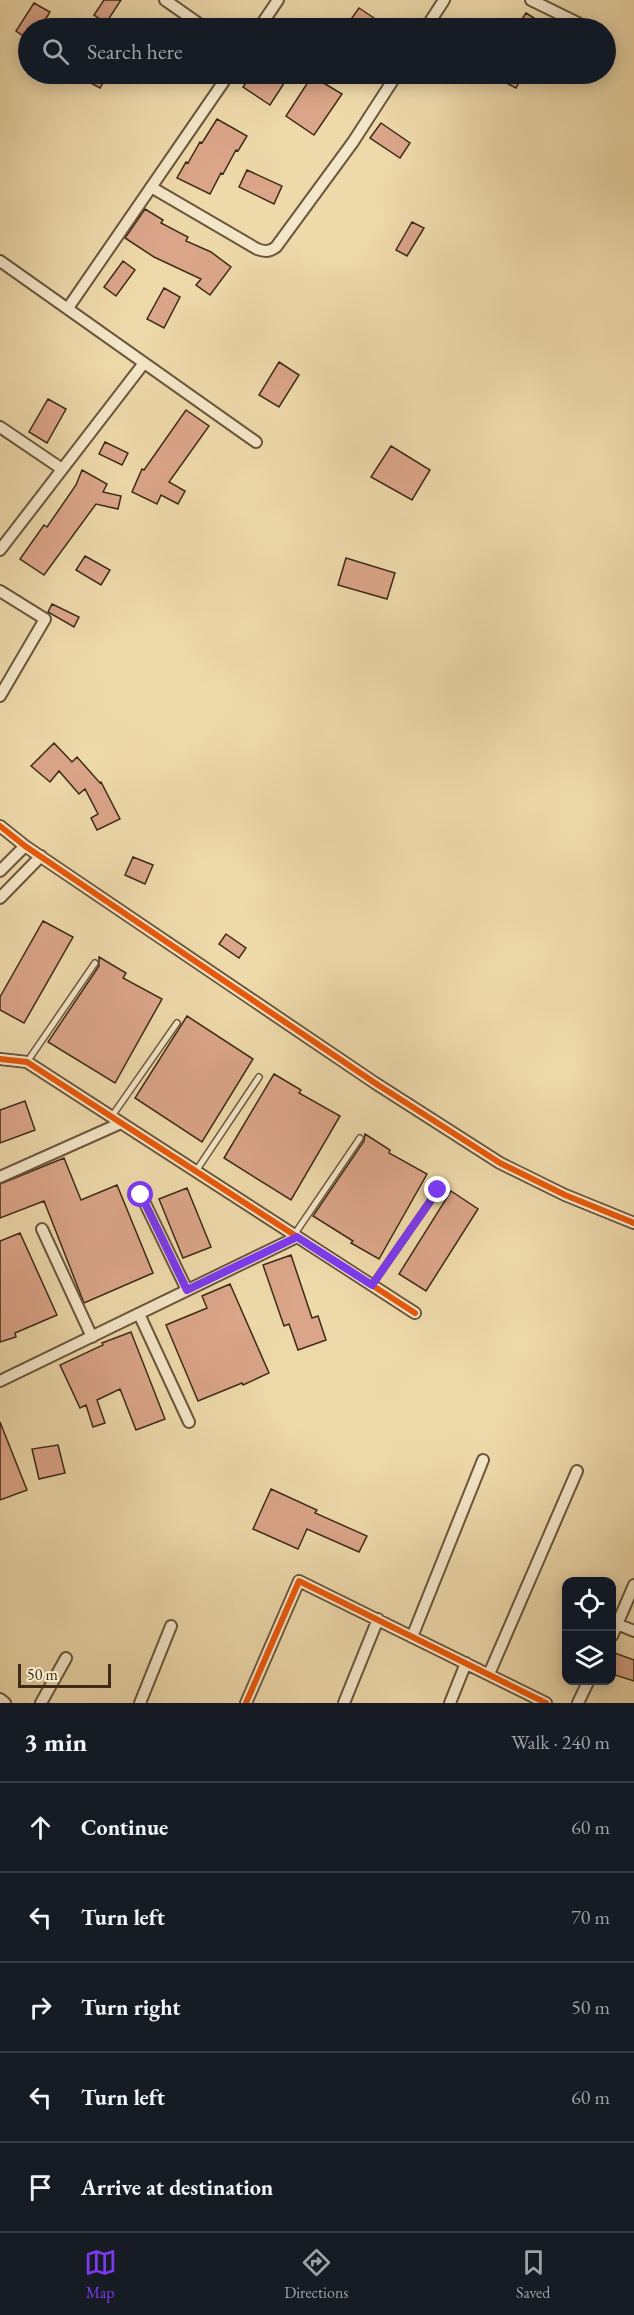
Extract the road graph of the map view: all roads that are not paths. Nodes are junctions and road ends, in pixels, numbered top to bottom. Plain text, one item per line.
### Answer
1 (165, 0) edge
2 (278, 0) edge
3 (444, 0) edge
4 (531, 0) edge
5 (191, 18) edge
6 (266, 18) edge
7 (432, 18) edge
8 (568, 18) edge
9 (223, 84) edge
10 (390, 84) edge
11 (151, 187) junction
12 (0, 261) edge
13 (68, 308) junction
14 (144, 363) junction
15 (0, 427) edge
16 (256, 442) dead end
17 (62, 469) junction
18 (0, 550) edge
19 (0, 591) edge
20 (0, 696) edge
21 (0, 826) edge
22 (25, 846) junction
23 (41, 856) junction
24 (0, 871) edge
25 (0, 898) edge
26 (96, 963) dead end
27 (177, 1023) dead end
28 (0, 1059) edge
29 (27, 1062) junction
30 (259, 1077) dead end
31 (116, 1119) junction
32 (360, 1138) dead end
33 (196, 1171) junction
34 (0, 1177) edge
35 (438, 1190) dead end
36 (141, 1195) dead end
37 (634, 1223) edge
38 (42, 1229) dead end
39 (295, 1236) junction
40 (372, 1285) junction
41 (187, 1290) junction
42 (415, 1313) dead end
43 (139, 1314) junction
44 (92, 1337) junction
45 (0, 1381) edge
46 (189, 1422) dead end
47 (483, 1460) dead end
48 (577, 1471) dead end
49 (634, 1585) edge
50 (378, 1620) junction
51 (618, 1624) junction
52 (171, 1626) dead end
53 (614, 1631) edge
54 (634, 1631) edge
55 (412, 1636) junction
56 (66, 1658) dead end
57 (466, 1663) junction
58 (489, 1674) junction
59 (587, 1685) edge
60 (0, 1699) edge
61 (5, 1703) edge
62 (41, 1703) edge
63 (140, 1703) edge
64 (246, 1703) edge
65 (344, 1703) edge
66 (450, 1703) edge
67 (546, 1703) edge
68 (578, 1703) edge

1 - 5 street
2 - 6 street
3 - 7 street
4 - 8 street
9 - 11 street
10 - 11 street
11 - 13 street
12 - 13 street
13 - 14 street
14 - 16 street
14 - 17 street
15 - 17 street
17 - 18 street
19 - 20 street
21 - 22 street
22 - 23 street
22 - 24 street
23 - 25 street
23 - 37 street
26 - 29 lane
27 - 31 lane
28 - 29 street
29 - 31 street
30 - 33 lane
31 - 33 street
31 - 34 street
32 - 39 lane
33 - 39 street
35 - 40 lane
36 - 41 street
38 - 44 street
39 - 40 street
39 - 41 street
40 - 42 street
41 - 43 street
43 - 44 street
43 - 46 street
44 - 45 street
47 - 55 street
48 - 58 street
49 - 51 street
50 - 55 street
50 - 64 street
50 - 65 street
51 - 53 street
51 - 54 street
52 - 63 street
55 - 57 street
56 - 62 street
57 - 58 street
57 - 66 street
58 - 67 street
59 - 68 street
60 - 61 street

